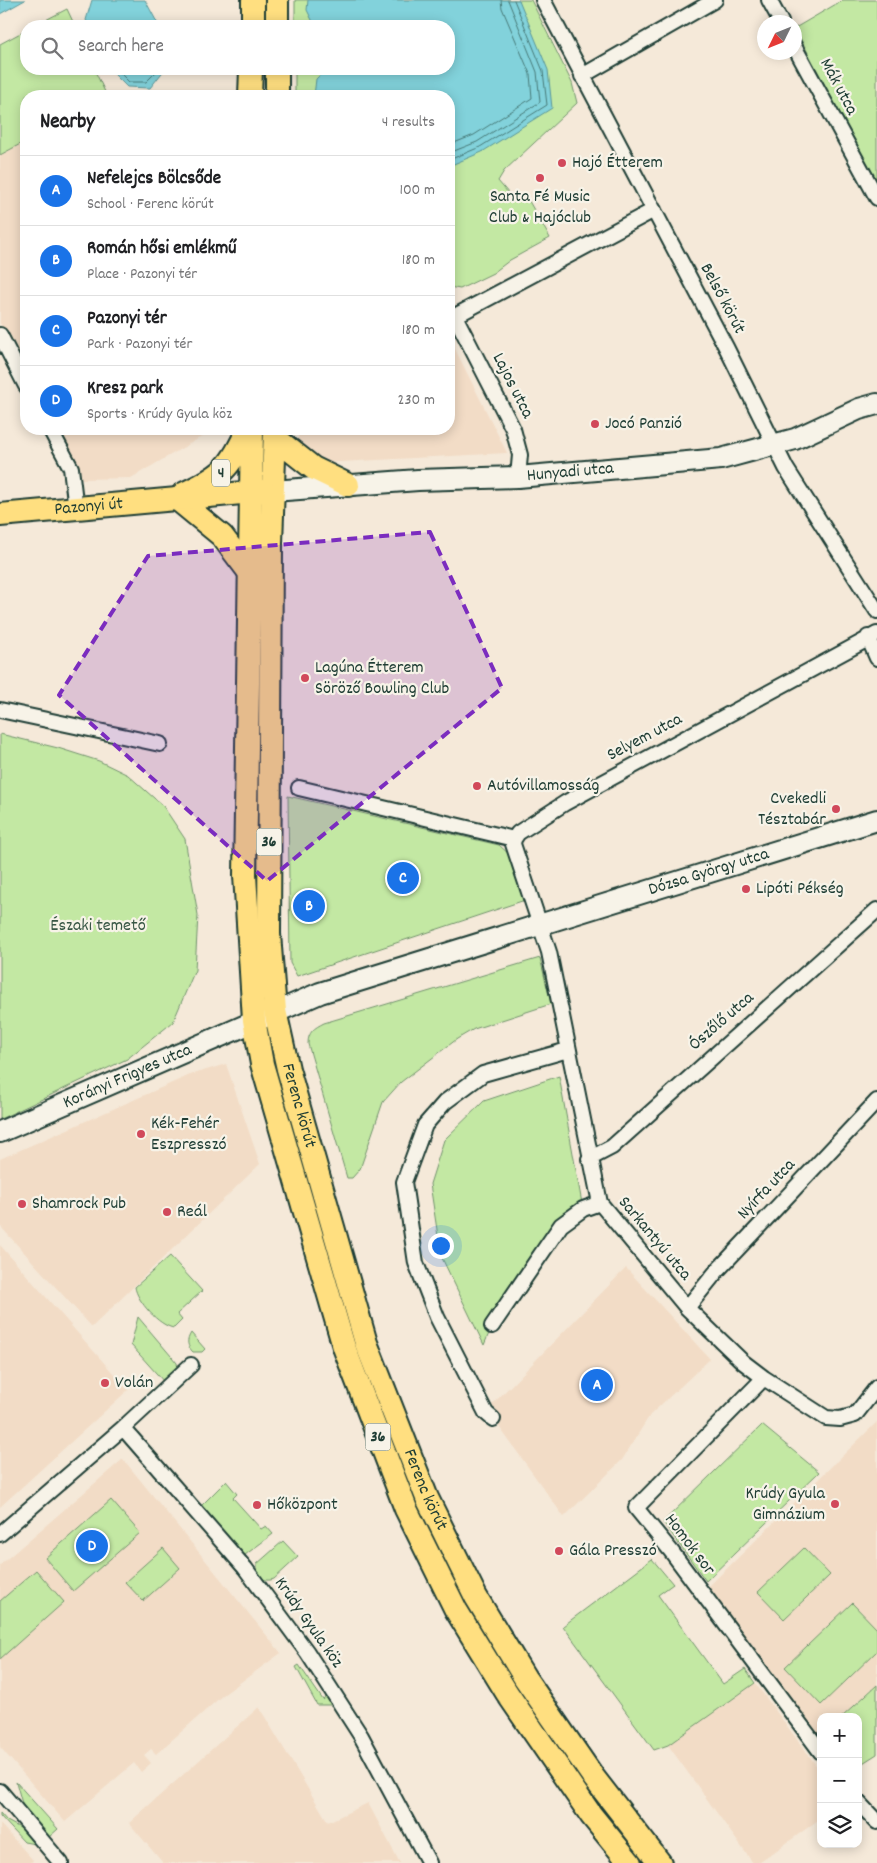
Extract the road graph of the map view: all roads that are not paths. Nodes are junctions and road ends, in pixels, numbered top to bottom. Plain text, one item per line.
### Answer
1 (253, 0) edge
2 (277, 0) edge
3 (543, 0) edge
4 (715, 0) edge
5 (769, 0) edge
6 (778, 15) edge
7 (252, 20) edge
8 (277, 20) edge
9 (802, 60) edge
10 (251, 75) edge
11 (277, 75) edge
12 (582, 76) junction
13 (250, 90) edge
14 (277, 90) edge
15 (877, 198) edge
16 (654, 210) junction
17 (0, 335) edge
18 (20, 374) edge
19 (877, 392) edge
20 (868, 407) edge
21 (53, 435) edge
22 (247, 435) edge
23 (251, 435) edge
24 (275, 435) edge
25 (276, 435) edge
26 (775, 445) junction
27 (518, 478) junction
28 (348, 485) junction
29 (262, 492) junction
30 (176, 499) junction
31 (76, 509) junction
32 (0, 516) edge
33 (250, 573) junction
34 (877, 610) edge
35 (872, 636) edge
36 (877, 658) edge
37 (0, 710) edge
38 (160, 744) dead end
39 (300, 788) dead end
40 (877, 820) edge
41 (514, 838) junction
42 (877, 910) edge
43 (540, 924) junction
44 (275, 1011) junction
45 (254, 1020) junction
46 (568, 1050) junction
47 (877, 1101) edge
48 (0, 1132) edge
49 (589, 1159) junction
50 (600, 1202) junction
51 (687, 1308) junction
52 (492, 1326) dead end
53 (191, 1365) dead end
54 (764, 1378) junction
55 (877, 1387) edge
56 (493, 1419) dead end
57 (124, 1428) junction
58 (0, 1534) edge
59 (817, 1747) edge
60 (0, 1791) edge
61 (859, 1803) edge
62 (877, 1822) edge
63 (54, 1860) edge
64 (429, 1863) edge
65 (630, 1863) edge
66 (660, 1863) edge

1 - 7 main road
2 - 8 main road
3 - 12 street, Belső körút
4 - 12 street
5 - 6 street
9 - 15 street, Mák utca
10 - 13 main road
11 - 14 main road
12 - 16 street, Belső körút
16 - 26 street, Belső körút
16 - 27 street, Lajos utca
17 - 18 street
19 - 20 street, Hunyadi utca
20 - 26 street, Hunyadi utca
21 - 31 street
22 - 30 main road, 4
23 - 29 main road
24 - 29 main road
25 - 28 main road
26 - 27 street, Hunyadi utca
26 - 34 street, Belső körút
27 - 28 street, Hunyadi utca
28 - 29 street, Hunyadi utca
29 - 30 main road, Hunyadi utca / 4
29 - 33 main road, 36
29 - 44 main road, 36
30 - 31 main road, Pazonyi út / 4
30 - 33 main road
31 - 32 main road, Pazonyi út / 4
33 - 45 main road, 36
35 - 36 street
35 - 41 street, Selyem utca
37 - 38 street
39 - 41 street
40 - 43 street, Dózsa György utca
41 - 43 street
42 - 49 street, Ószőlő utca
43 - 44 street, Dózsa György utca
43 - 46 street, Sarkantyú utca
44 - 45 street, Korányi Frigyes utca
44 - 66 main road, Ferenc körút / 36
45 - 48 street, Korányi Frigyes utca
45 - 65 main road, Ferenc körút / 36
46 - 49 street, Sarkantyú utca
46 - 56 street
47 - 51 street, Nyírfa utca
49 - 50 street, Sarkantyú utca
50 - 51 street, Sarkantyú utca
50 - 52 street
51 - 54 street, Sarkantyú utca
53 - 57 street
54 - 55 street, Sarkantyú utca
54 - 59 street, Homok sor
57 - 58 street
57 - 64 street, Krúdy Gyula köz
60 - 63 street
61 - 62 street

